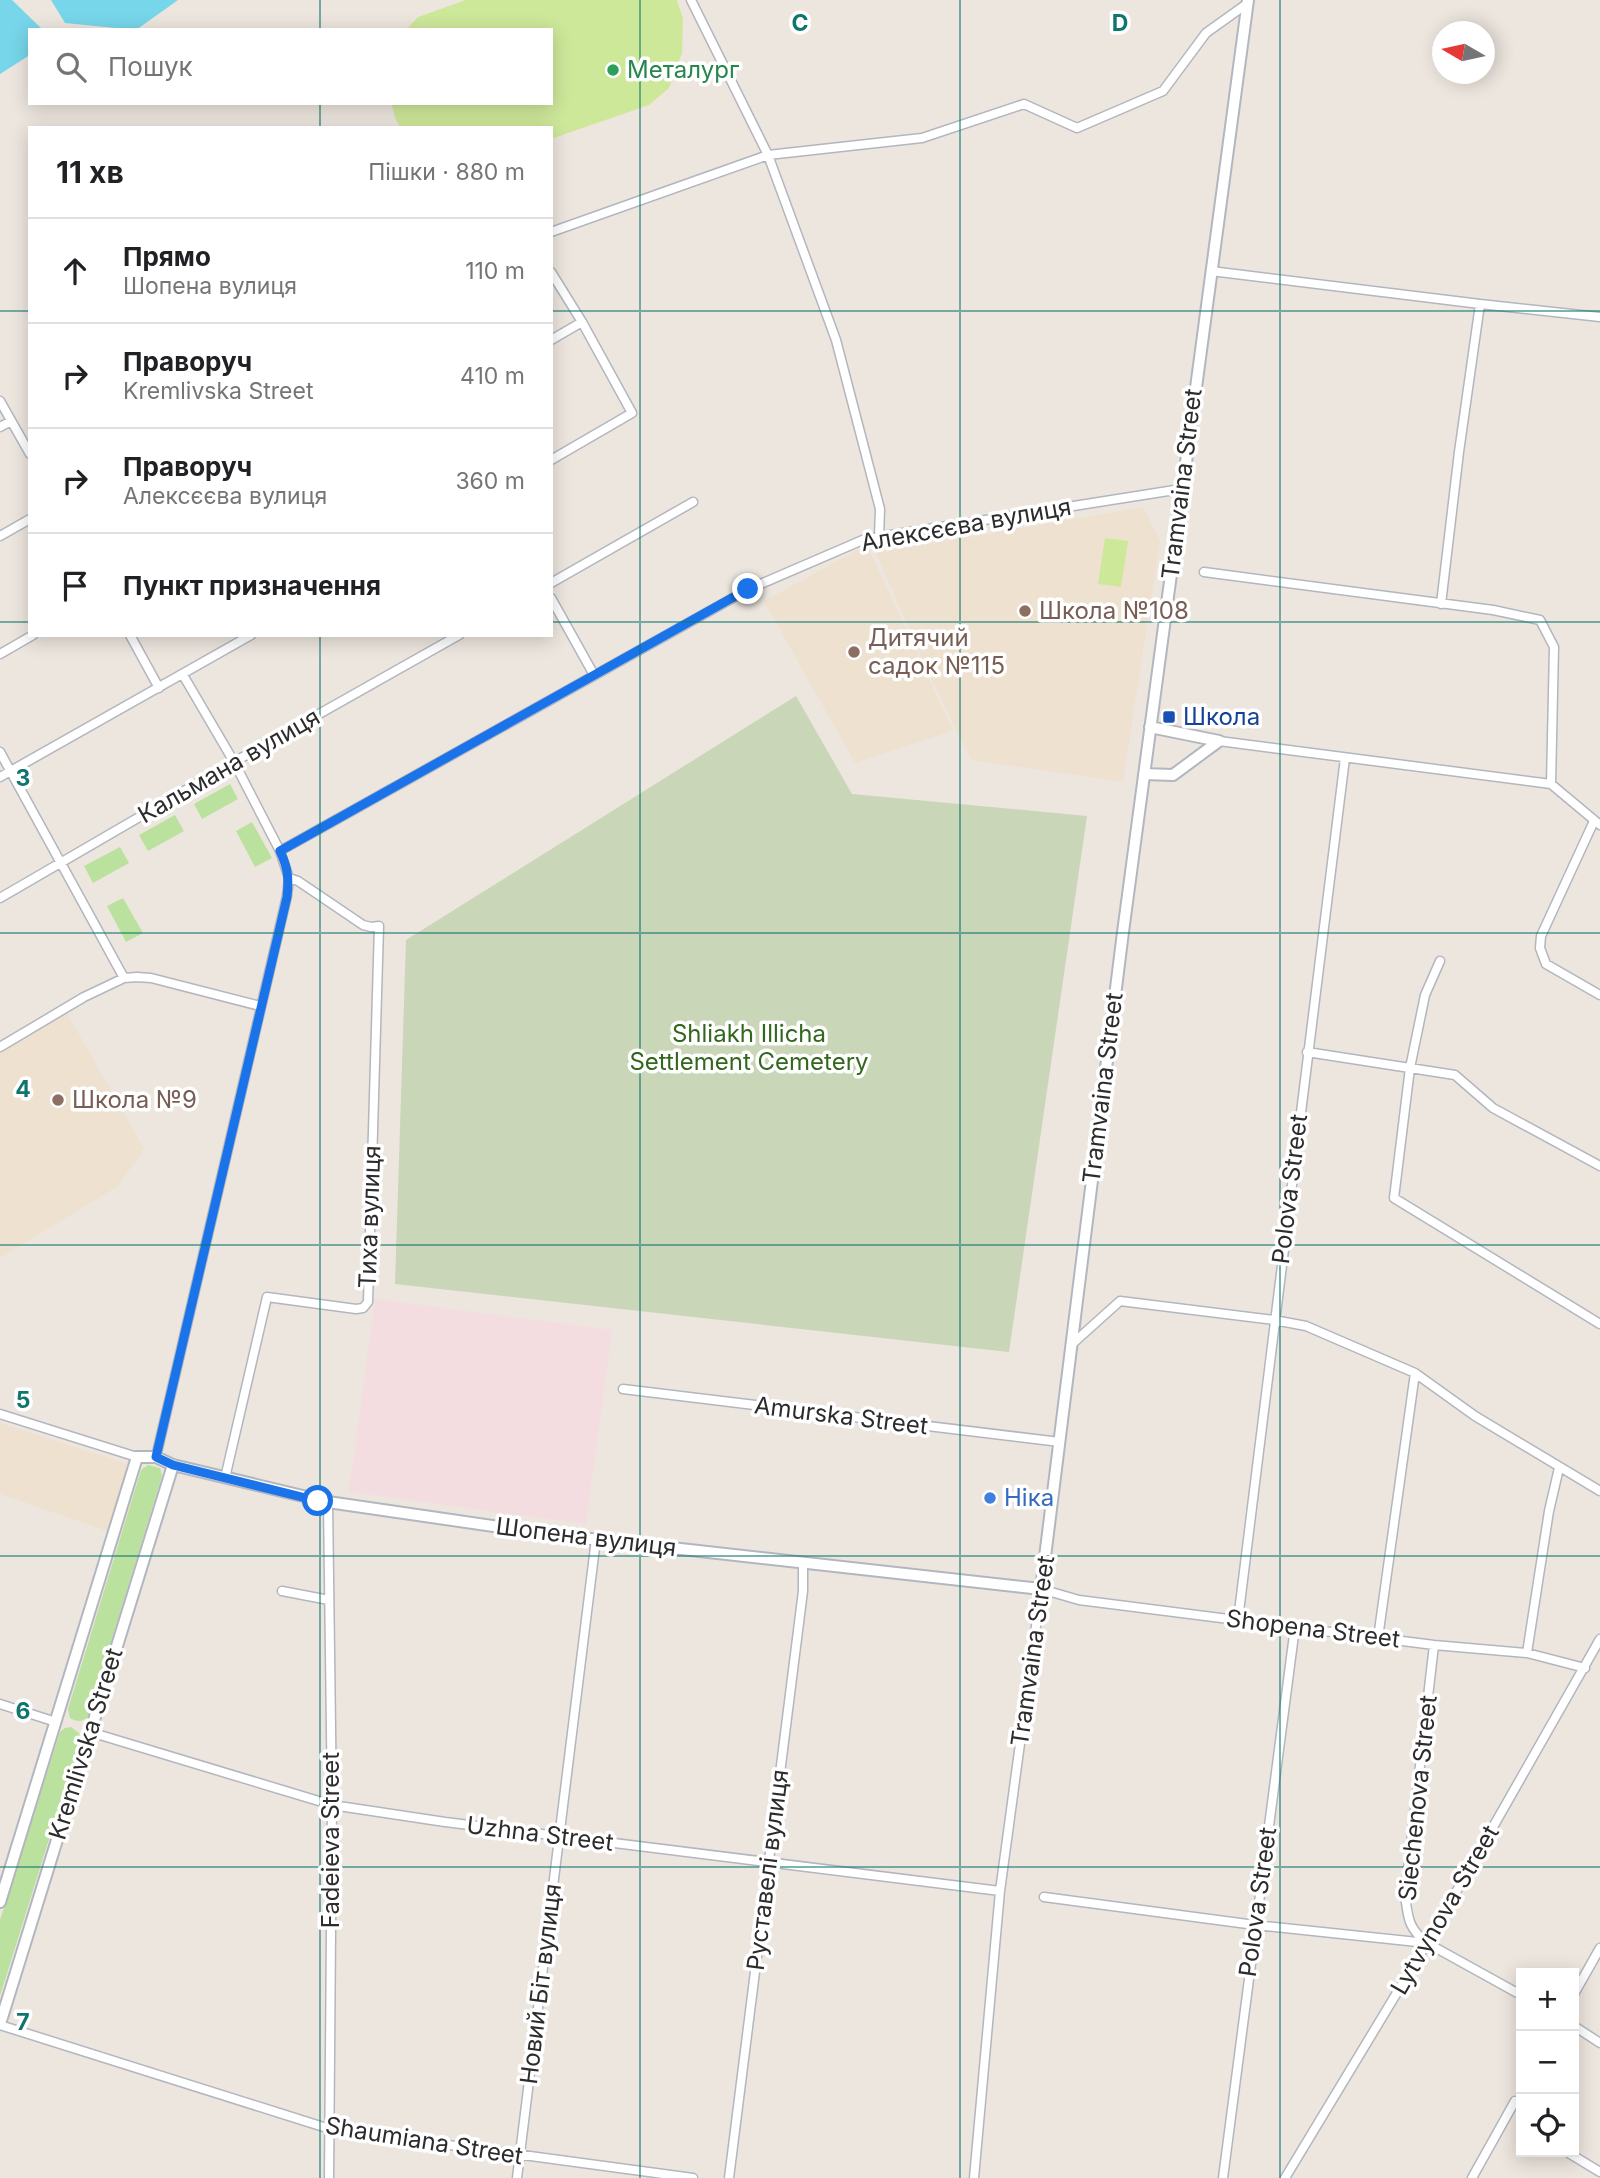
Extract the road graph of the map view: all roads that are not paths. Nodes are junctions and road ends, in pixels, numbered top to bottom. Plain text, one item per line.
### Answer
1 (691, 0) edge
2 (1248, 2) edge
3 (768, 155) junction
4 (553, 231) edge
5 (1211, 271) junction
6 (553, 275) edge
7 (1480, 304) junction
8 (1600, 317) edge
9 (582, 322) junction
10 (553, 339) edge
11 (0, 401) edge
12 (11, 421) junction
13 (0, 427) edge
14 (28, 451) edge
15 (553, 459) edge
16 (1181, 489) junction
17 (694, 502) dead end
18 (28, 520) edge
19 (0, 536) edge
20 (879, 537) junction
21 (1204, 572) dead end
22 (553, 582) edge
23 (553, 602) edge
24 (1441, 604) junction
25 (30, 637) edge
26 (131, 637) edge
27 (248, 637) edge
28 (455, 637) edge
29 (0, 654) edge
30 (183, 675) junction
31 (594, 675) junction
32 (159, 688) junction
33 (1150, 727) junction
34 (1219, 741) junction
35 (0, 752) edge
36 (1345, 758) junction
37 (234, 762) junction
38 (10, 771) junction
39 (1144, 774) junction
40 (0, 777) edge
41 (1551, 784) junction
42 (1597, 823) edge
43 (280, 851) junction
44 (62, 862) junction
45 (289, 878) junction
46 (0, 898) edge
47 (1440, 961) dead end
48 (124, 978) junction
49 (1600, 995) edge
50 (260, 1006) junction
51 (0, 1046) edge
52 (1307, 1052) junction
53 (1410, 1068) junction
54 (1600, 1166) edge
55 (1274, 1320) junction
56 (1600, 1324) edge
57 (1072, 1345) junction
58 (1415, 1373) junction
59 (623, 1389) dead end
60 (0, 1414) edge
61 (1060, 1443) junction
62 (138, 1457) junction
63 (156, 1457) junction
64 (173, 1465) junction
65 (1559, 1468) junction
66 (225, 1478) junction
67 (1600, 1491) edge
68 (328, 1502) junction
69 (596, 1539) junction
70 (803, 1563) junction
71 (1041, 1589) junction
72 (282, 1591) dead end
73 (329, 1600) junction
74 (1238, 1620) junction
75 (1295, 1627) junction
76 (1378, 1638) junction
77 (1600, 1639) edge
78 (1434, 1645) junction
79 (1527, 1653) junction
80 (1585, 1668) junction
81 (0, 1704) edge
82 (56, 1722) junction
83 (90, 1732) junction
84 (332, 1805) junction
85 (558, 1836) junction
86 (769, 1861) junction
87 (1000, 1891) junction
88 (1044, 1897) dead end
89 (0, 1902) edge
90 (1255, 1925) junction
91 (1427, 1943) junction
92 (1600, 1948) edge
93 (1579, 1985) edge
94 (1516, 1992) edge
95 (0, 2024) edge
96 (1579, 2029) edge
97 (1600, 2043) edge
98 (1515, 2101) dead end
99 (330, 2129) junction
100 (521, 2156) junction
101 (1575, 2157) edge
102 (1600, 2172) edge
103 (647, 2175) edge
104 (329, 2178) edge
105 (517, 2178) edge
106 (693, 2178) edge
107 (729, 2178) edge
108 (974, 2178) edge
109 (1223, 2178) edge
110 (1285, 2178) edge
111 (1472, 2178) edge

1 - 3 street
2 - 3 street
2 - 5 street, Tramvaina Street
3 - 4 street
3 - 20 street
5 - 7 street
5 - 16 street, Tramvaina Street
6 - 9 street
7 - 8 street
7 - 24 street
9 - 10 street
9 - 15 street
11 - 12 street
12 - 13 street
12 - 14 street
16 - 20 street, Алексєєва вулиця
16 - 33 street, Tramvaina Street
17 - 22 street
18 - 19 street
20 - 31 street, Алексєєва вулиця
21 - 24 street
23 - 31 street
24 - 41 street
25 - 29 street
26 - 32 street
27 - 30 street
28 - 37 street, Кальмана вулиця
30 - 32 street
30 - 37 street
31 - 43 street, Алексєєва вулиця
32 - 38 street
33 - 34 street
33 - 39 street, Tramvaina Street
34 - 36 street
34 - 39 street
35 - 38 street
36 - 41 street
36 - 52 street, Polova Street
37 - 43 street
37 - 44 street, Кальмана вулиця
38 - 40 street
38 - 44 street
39 - 57 street, Tramvaina Street
41 - 42 street
42 - 49 street
43 - 45 street
44 - 46 street, Кальмана вулиця
44 - 48 street
45 - 50 street
45 - 66 street, Тиха вулиця
47 - 53 street
48 - 50 street
48 - 51 street
50 - 63 street
52 - 53 street
52 - 55 street, Polova Street
53 - 54 street
53 - 56 street
55 - 57 street
55 - 58 street
55 - 74 street, Polova Street
57 - 61 street, Tramvaina Street
58 - 65 street
58 - 76 street
59 - 61 street, Amurska Street
60 - 62 street
61 - 71 street, Tramvaina Street
62 - 63 street, Шопена вулиця
62 - 82 street, Kremlivska Street
63 - 64 street, Шопена вулиця
64 - 66 street, Шопена вулиця
64 - 83 street, Kremlivska Street
65 - 67 street
65 - 79 street
66 - 68 street, Шопена вулиця
68 - 69 street, Шопена вулиця
68 - 73 street, Fadeieva Street
69 - 70 street, Шопена вулиця
69 - 85 street, Новий Біт вулиця
70 - 71 street, Шопена вулиця
70 - 86 street, Руставелі вулиця
71 - 74 street, Shopena Street
71 - 87 street, Tramvaina Street
72 - 73 street
73 - 84 street, Fadeieva Street
74 - 75 street, Shopena Street
75 - 76 street, Shopena Street
75 - 90 street, Polova Street
76 - 78 street, Shopena Street
77 - 80 street, Lytvynova Street
78 - 79 street, Shopena Street
78 - 91 street, Siechenova Street
79 - 80 street, Shopena Street
80 - 91 street, Lytvynova Street
81 - 82 street
82 - 89 street, Kremlivska Street
83 - 84 street, Uzhna Street
83 - 95 street, Kremlivska Street
84 - 85 street, Uzhna Street
84 - 99 street, Fadeieva Street
85 - 86 street, Uzhna Street
85 - 100 street, Новий Біт вулиця
86 - 87 street, Uzhna Street
86 - 107 street, Руставелі вулиця
87 - 108 street, Tramvaina Street
88 - 90 street
90 - 91 street
90 - 109 street, Polova Street
91 - 94 street
91 - 110 street, Lytvynova Street
92 - 93 street
95 - 99 street, Shaumiana Street
96 - 97 street
98 - 111 street
99 - 100 street, Shaumiana Street
99 - 104 street, Fadeieva Street
100 - 103 street, Shaumiana Street
100 - 105 street, Новий Біт вулиця
101 - 102 street
103 - 106 street, Shaumiana Street

